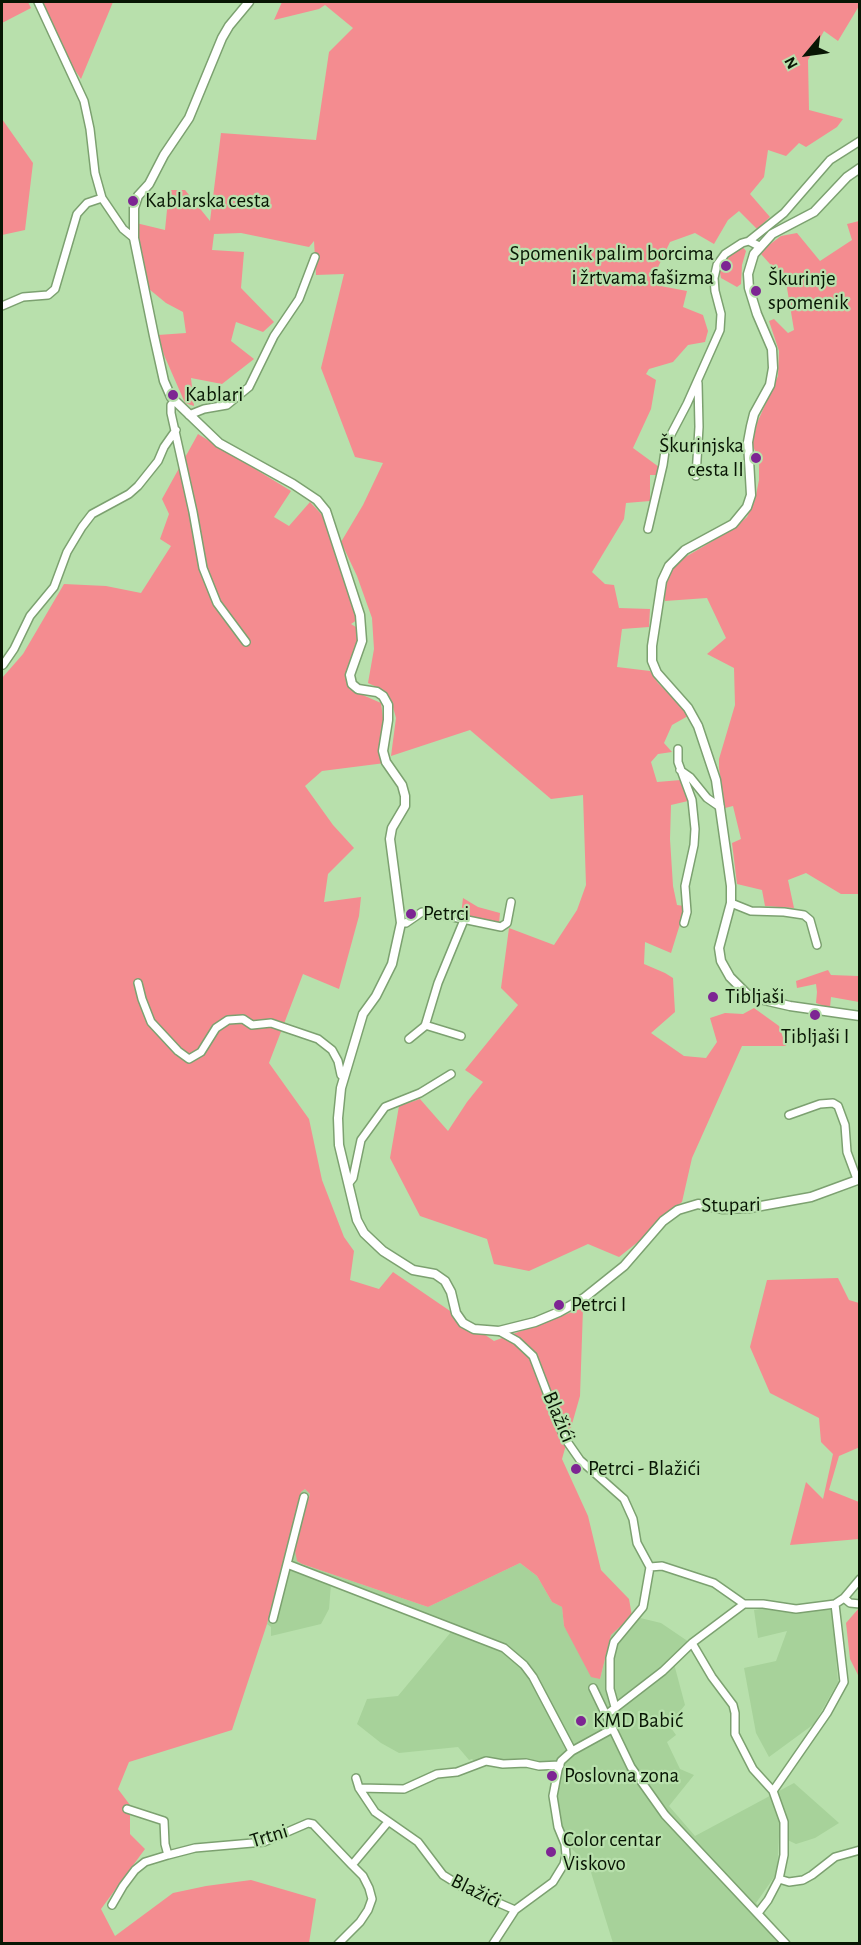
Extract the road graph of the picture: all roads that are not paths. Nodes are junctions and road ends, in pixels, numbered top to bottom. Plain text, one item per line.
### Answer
1 (38, 2) edge
2 (249, 2) edge
3 (860, 141) edge
4 (860, 168) edge
5 (102, 198) junction
6 (134, 238) junction
7 (749, 241) junction
8 (759, 246) junction
9 (315, 257) dead end
10 (2, 306) edge
11 (698, 382) junction
12 (174, 402) junction
13 (189, 415) junction
14 (176, 430) junction
15 (696, 476) dead end
16 (648, 530) dead end
17 (246, 642) dead end
18 (3, 665) dead end
19 (678, 749) dead end
20 (680, 770) junction
21 (720, 807) junction
22 (511, 902) dead end
23 (731, 903) junction
24 (464, 920) junction
25 (684, 922) dead end
26 (401, 923) junction
27 (817, 945) dead end
28 (138, 983) dead end
29 (860, 1016) edge
30 (425, 1025) junction
31 (462, 1036) dead end
32 (409, 1039) dead end
33 (451, 1074) dead end
34 (344, 1077) junction
35 (789, 1115) dead end
36 (858, 1179) edge
37 (349, 1183) junction
38 (499, 1331) junction
39 (304, 1497) dead end
40 (287, 1564) junction
41 (650, 1567) junction
42 (860, 1579) edge
43 (844, 1598) junction
44 (744, 1604) junction
45 (835, 1604) junction
46 (860, 1604) edge
47 (273, 1619) dead end
48 (692, 1643) junction
49 (593, 1688) dead end
50 (615, 1707) junction
51 (606, 1715) junction
52 (612, 1729) junction
53 (572, 1751) junction
54 (560, 1765) junction
55 (356, 1778) dead end
56 (359, 1788) junction
57 (773, 1791) junction
58 (127, 1809) dead end
59 (388, 1822) junction
60 (860, 1850) edge
61 (168, 1855) junction
62 (352, 1865) junction
63 (778, 1879) junction
64 (112, 1905) dead end
65 (515, 1910) junction
66 (758, 1913) junction
67 (338, 1944) edge
68 (494, 1944) edge
69 (786, 1944) edge

1 - 5 street
2 - 6 street
3 - 7 street
4 - 8 street
5 - 6 street
5 - 10 street
6 - 12 street
7 - 8 street
7 - 11 street
8 - 21 street
9 - 13 street
11 - 15 street
11 - 16 street
12 - 13 street
12 - 14 street
13 - 26 street
14 - 17 street
14 - 18 street
19 - 20 street
20 - 21 street
20 - 25 street
21 - 23 street
22 - 24 street
23 - 27 street
23 - 29 street
24 - 26 street
24 - 30 street
26 - 34 street
28 - 34 street
30 - 31 street
30 - 32 street
33 - 37 street
34 - 37 street
35 - 36 street
36 - 38 street, Stupari
37 - 38 street
38 - 41 street, Blažići
39 - 40 street
40 - 47 street
40 - 53 street
41 - 44 street
41 - 50 street
42 - 43 street
43 - 45 street
43 - 46 street
44 - 45 street
44 - 48 street
45 - 57 street
48 - 50 street
48 - 57 street
49 - 51 street
50 - 51 street
51 - 52 street
52 - 53 street, Blažići
52 - 66 street
53 - 54 street, Blažići
54 - 56 street
54 - 65 street, Blažići
55 - 56 street, Blažići
56 - 59 street, Blažići
57 - 63 street
58 - 61 street
59 - 62 street
59 - 65 street, Blažići
60 - 63 street
61 - 62 street, Trtni
61 - 64 street, Trtni
62 - 67 street, Trtni
63 - 66 street
65 - 68 street
66 - 69 street

